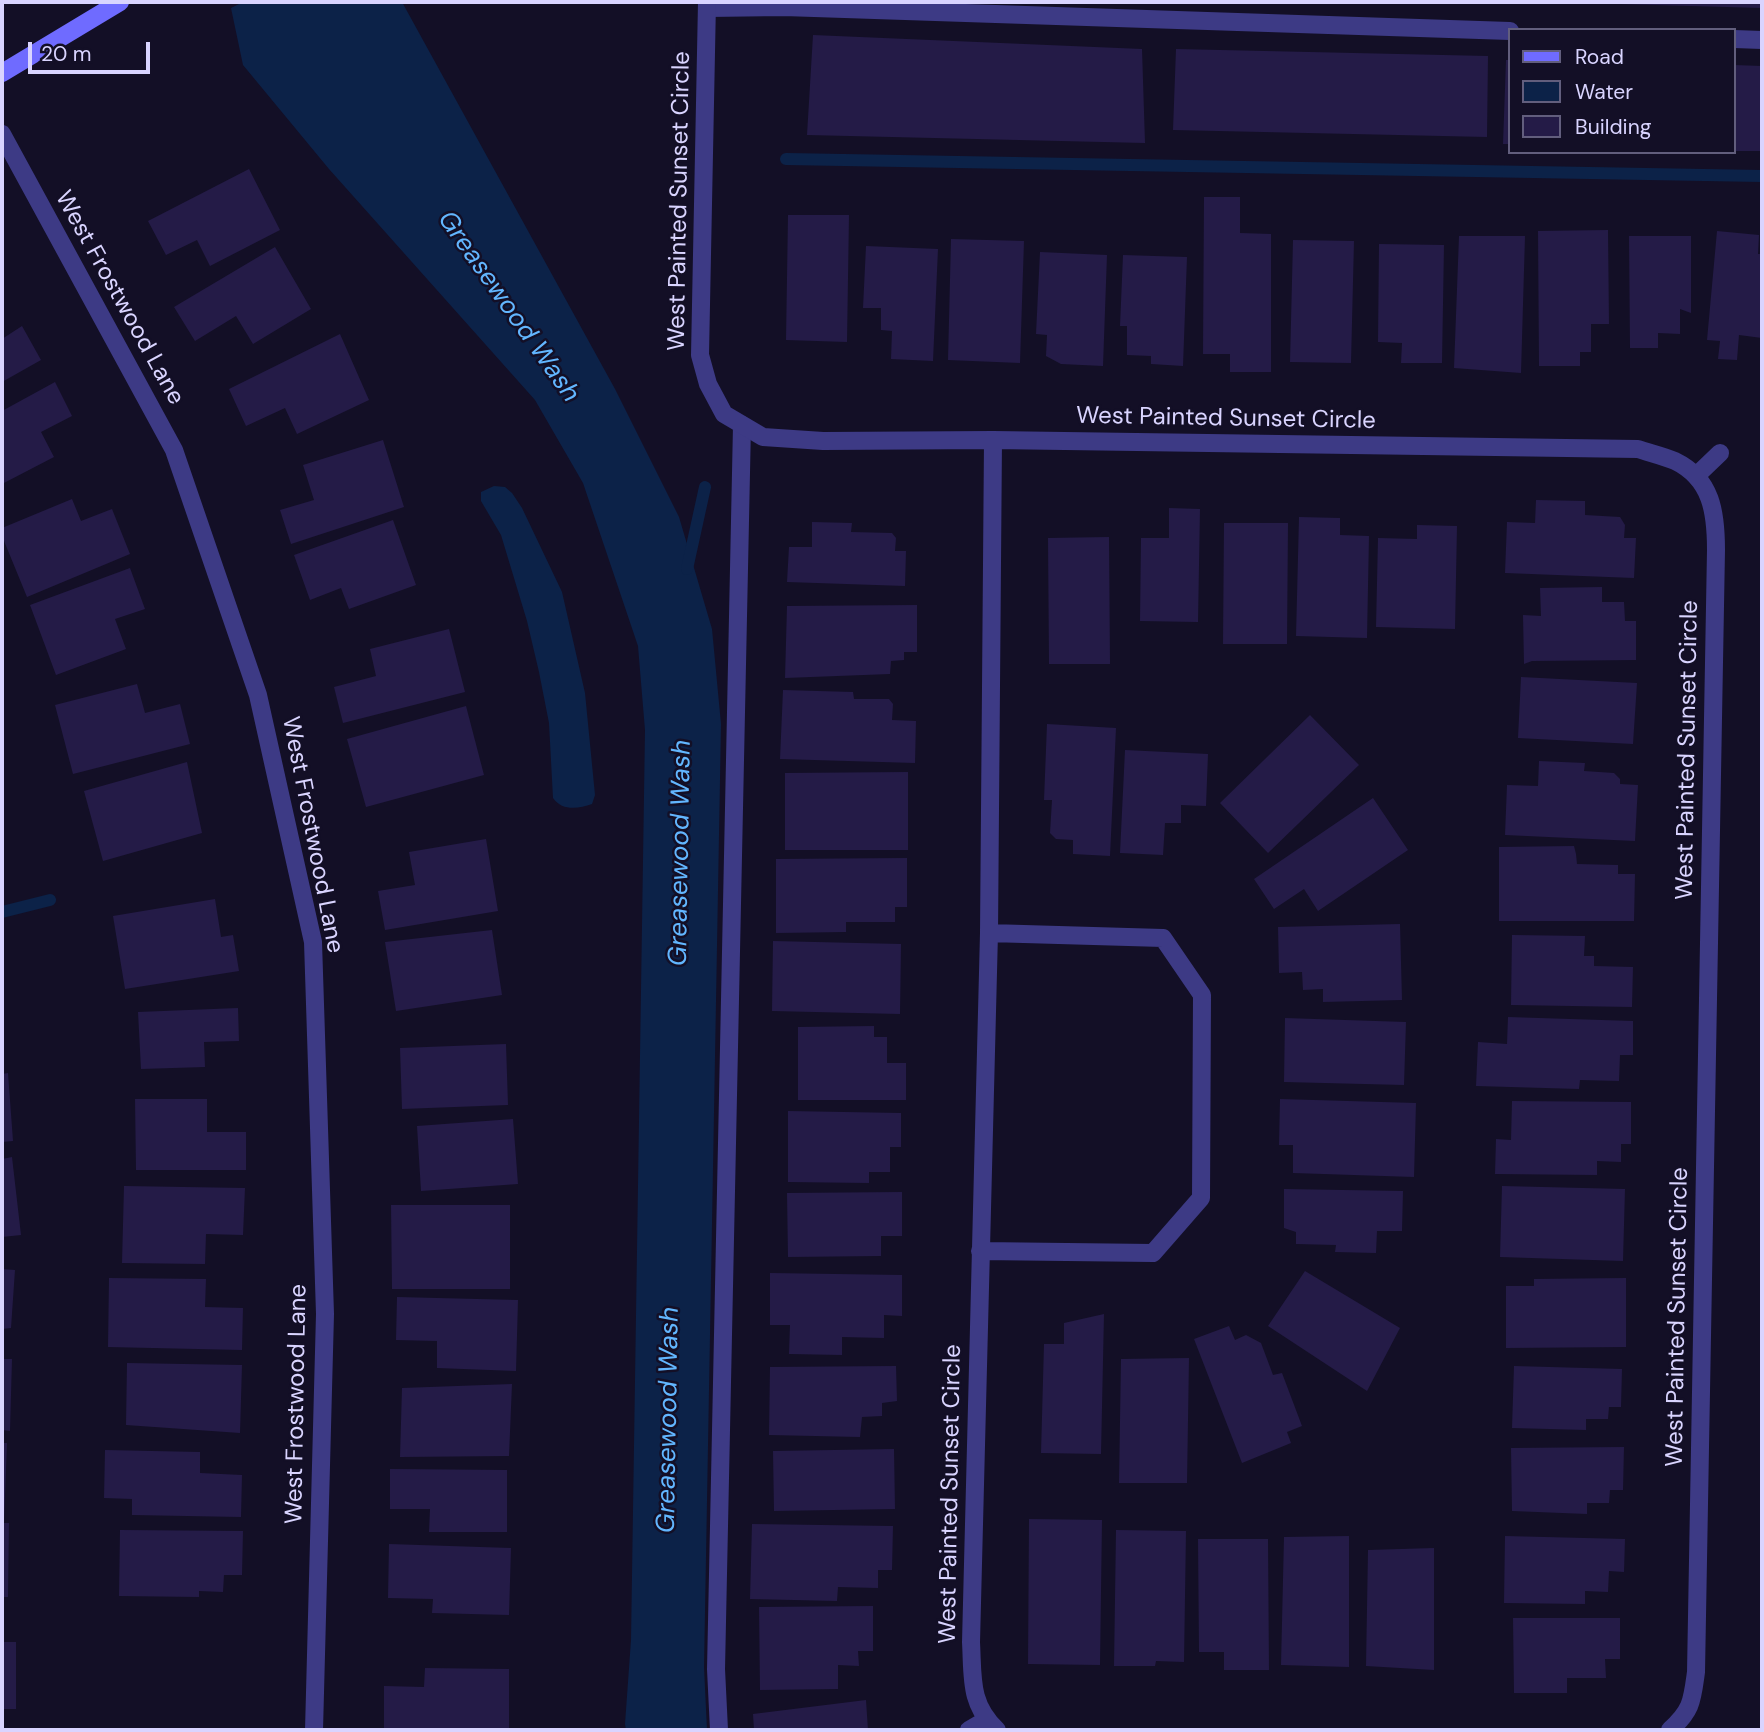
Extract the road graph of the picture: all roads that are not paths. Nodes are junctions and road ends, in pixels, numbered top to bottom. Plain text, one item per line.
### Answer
1 (120, 2) edge
2 (707, 5) edge
3 (1508, 31) edge
4 (1736, 39) edge
5 (1762, 40) edge
6 (2, 73) edge
7 (2, 134) edge
8 (742, 425) junction
9 (993, 440) junction
10 (1720, 453) dead end
11 (1696, 476) junction
12 (989, 933) junction
13 (980, 1251) junction
14 (992, 1725) edge
15 (1675, 1729) edge
16 (314, 1730) edge
17 (719, 1730) edge
18 (969, 1730) edge

1 - 6 main road
2 - 3 street
2 - 8 street, West Painted Sunset Circle
4 - 5 street
7 - 16 street, West Frostwood Lane
8 - 9 street, West Painted Sunset Circle
8 - 17 street
9 - 11 street, West Painted Sunset Circle
9 - 12 street, West Painted Sunset Circle
10 - 11 street
11 - 15 street, West Painted Sunset Circle
12 - 13 street, West Painted Sunset Circle
12 - 13 street
13 - 14 street, West Painted Sunset Circle
14 - 18 street

